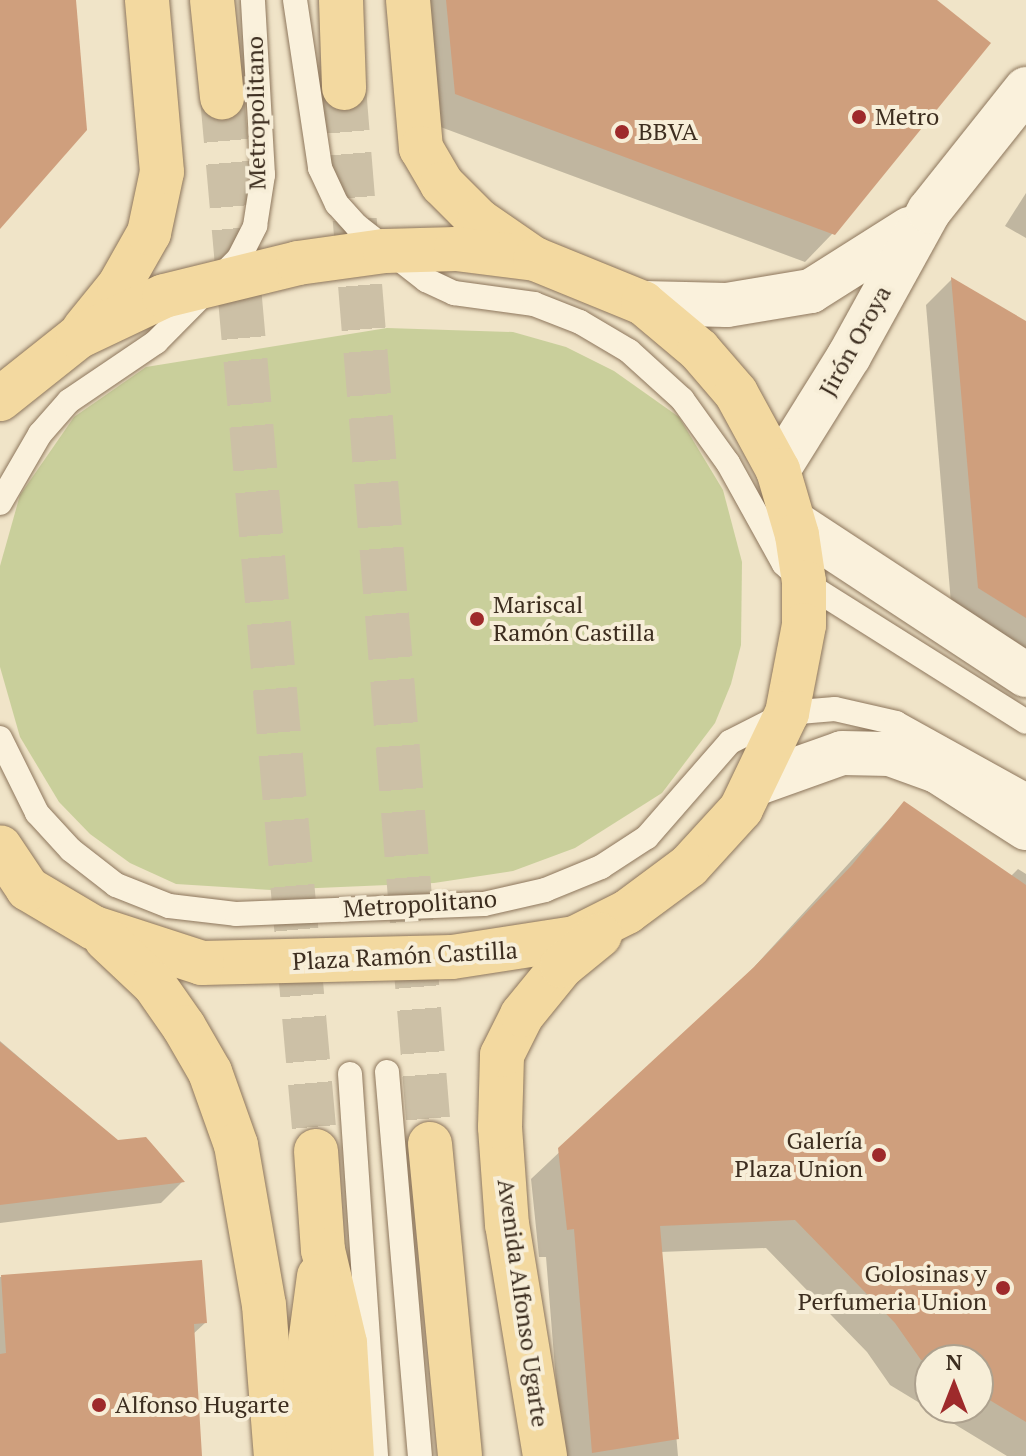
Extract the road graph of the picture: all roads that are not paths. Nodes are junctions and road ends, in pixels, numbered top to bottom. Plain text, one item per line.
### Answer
1 (147, 0) edge
2 (212, 0) edge
3 (253, 0) edge
4 (295, 0) edge
5 (341, 0) edge
6 (408, 0) edge
7 (344, 88) tunnel mouth
8 (1026, 89) edge
9 (222, 97) tunnel mouth
10 (929, 211) junction
11 (385, 251) junction
12 (535, 259) junction
13 (221, 282) junction
14 (643, 303) junction
15 (78, 337) junction
16 (0, 399) edge
17 (778, 470) junction
18 (0, 503) edge
19 (793, 522) junction
20 (804, 582) junction
21 (1026, 675) edge
22 (787, 713) junction
23 (1026, 722) edge
24 (0, 738) edge
25 (755, 784) junction
26 (1026, 795) edge
27 (1026, 828) edge
28 (0, 847) edge
29 (14, 888) edge
30 (627, 912) junction
31 (94, 928) junction
32 (387, 1072) dead end
33 (350, 1074) dead end
34 (430, 1144) tunnel mouth
35 (316, 1151) tunnel mouth
36 (441, 1239) junction
37 (323, 1250) junction
38 (276, 1456) edge
39 (310, 1456) edge
40 (352, 1456) edge
41 (376, 1456) edge
42 (420, 1456) edge
43 (460, 1456) edge
44 (485, 1456) edge
45 (545, 1456) edge

1 - 15 main road
2 - 9 main road
3 - 13 lane, Metropolitano
4 - 11 lane, Metropolitano
5 - 7 main road
6 - 12 main road
8 - 10 street, Jirón Oroya
10 - 14 street, Jirón Oroya
10 - 17 street, Jirón Oroya
11 - 12 main road, Plaza Ramón Castilla
11 - 13 main road, Plaza Ramón Castilla
11 - 20 lane, Metropolitano
12 - 14 main road, Plaza Ramón Castilla
13 - 15 main road, Plaza Ramón Castilla
13 - 18 lane, Metropolitano
14 - 17 main road, Plaza Ramón Castilla
15 - 16 main road, Plaza Ramón Castilla
17 - 19 main road, Plaza Ramón Castilla
19 - 20 main road, Plaza Ramón Castilla
19 - 21 street
20 - 22 main road, Plaza Ramón Castilla
20 - 23 lane, Metropolitano
22 - 24 lane, Metropolitano
22 - 25 main road, Plaza Ramón Castilla
22 - 26 lane, Metropolitano
25 - 27 street
25 - 30 main road, Plaza Ramón Castilla
28 - 29 main road, Plaza Ramón Castilla
29 - 31 main road, Plaza Ramón Castilla
30 - 31 main road, Plaza Ramón Castilla
30 - 45 main road, Avenida Alfonso Ugarte
31 - 38 main road
32 - 42 lane
33 - 41 lane
34 - 36 main road
35 - 37 main road
36 - 43 main road
36 - 44 main road
37 - 39 main road
37 - 40 main road

